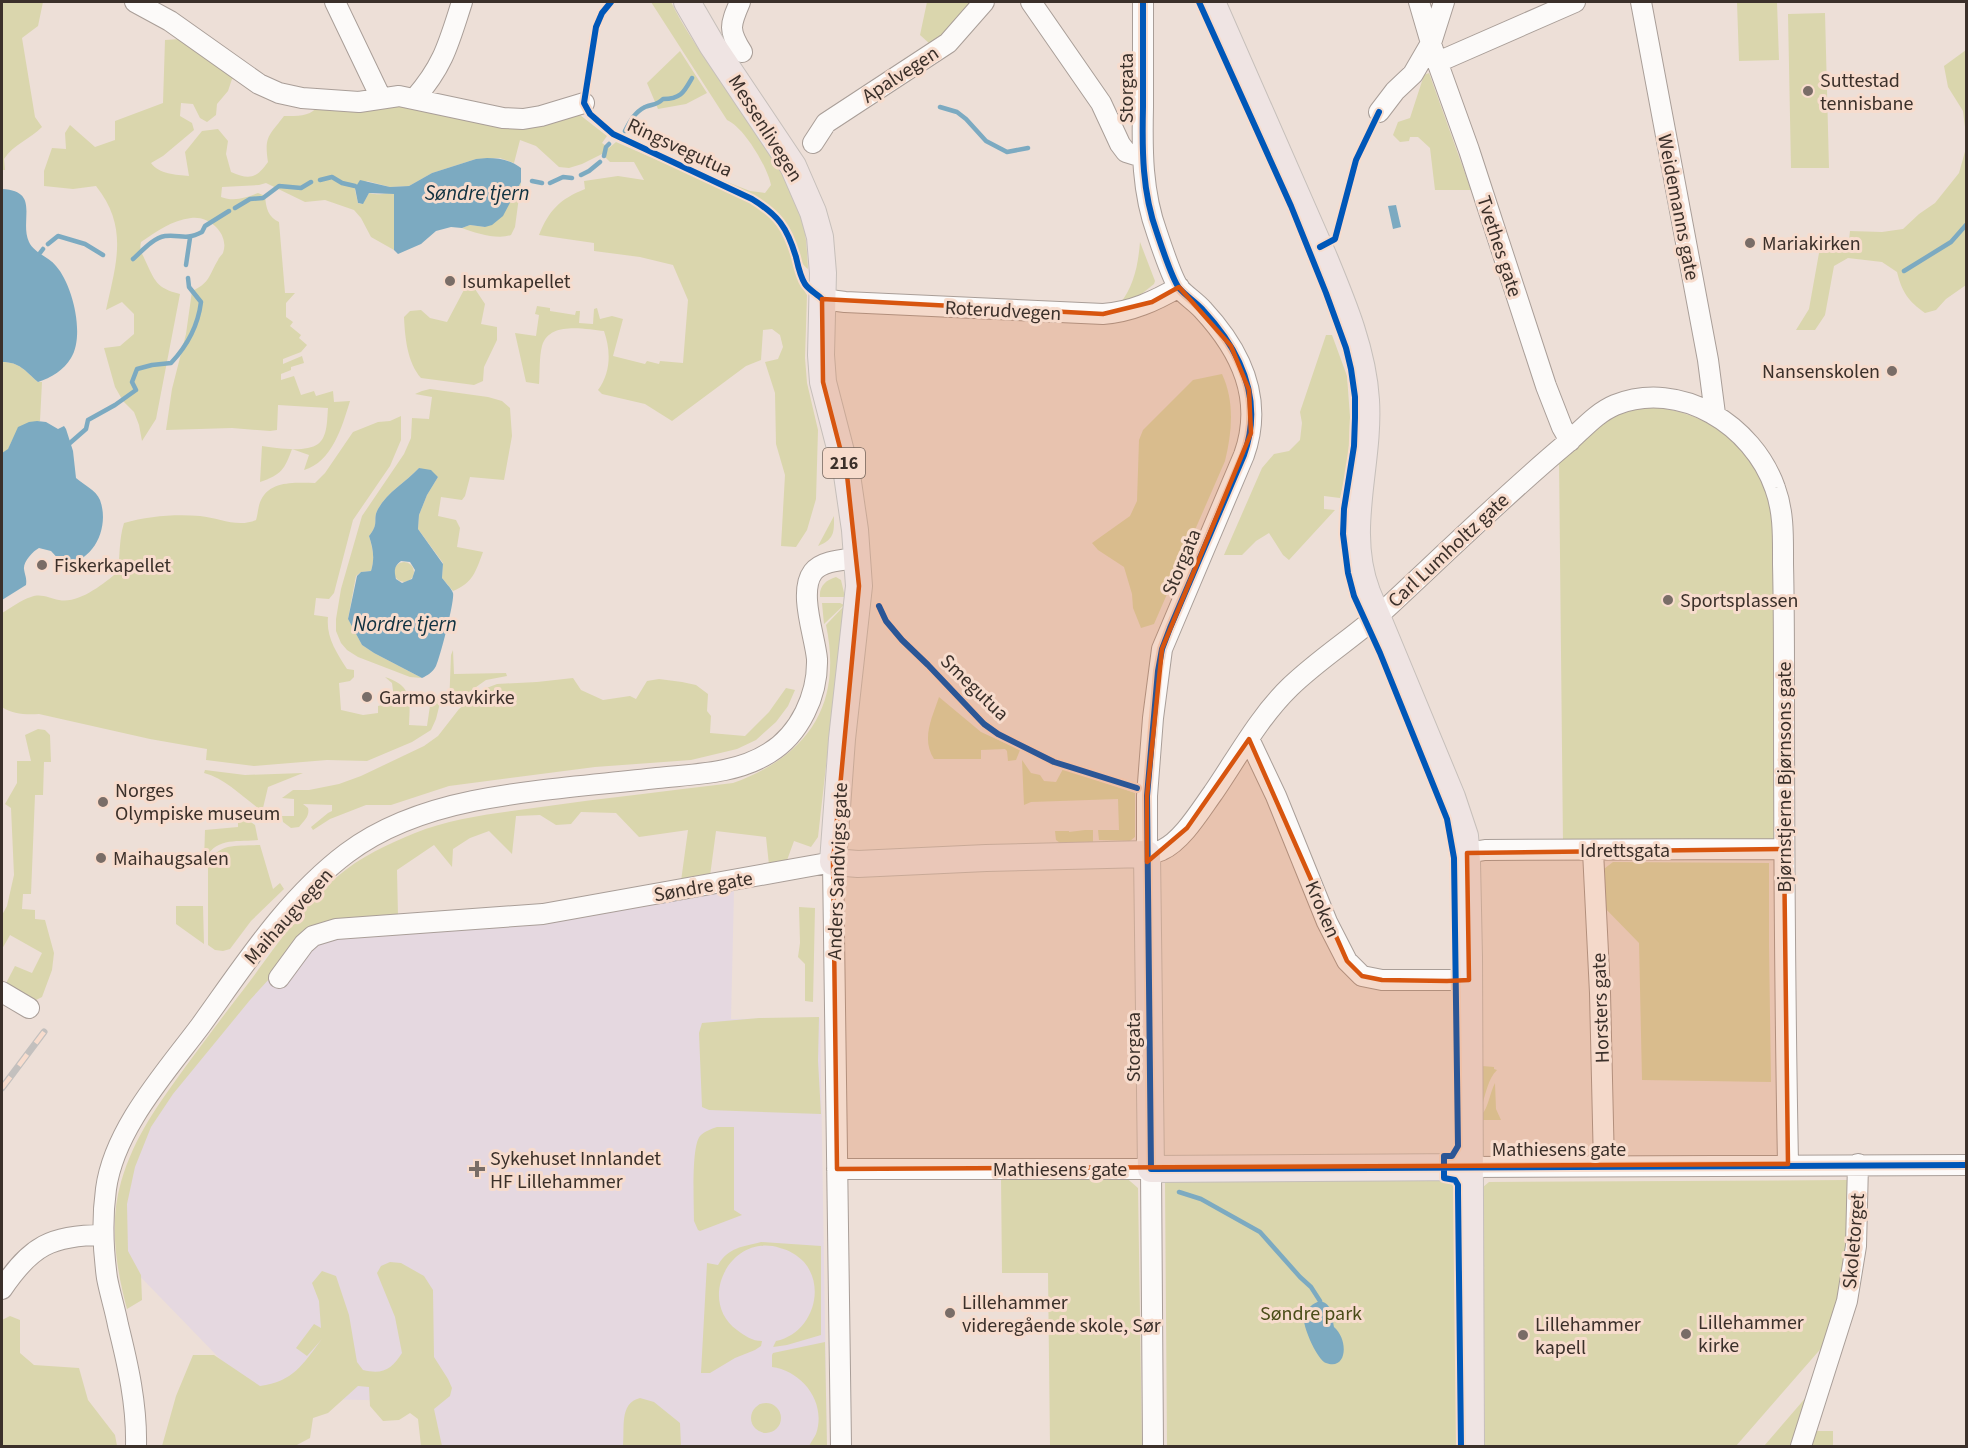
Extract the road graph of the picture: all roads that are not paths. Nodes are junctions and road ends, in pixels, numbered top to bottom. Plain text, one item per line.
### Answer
1 (135, 2) edge
2 (335, 2) edge
3 (462, 2) edge
4 (687, 2) edge
5 (740, 2) edge
6 (984, 2) edge
7 (1031, 2) edge
8 (1143, 2) edge
9 (1212, 2) edge
10 (1419, 2) edge
11 (1444, 2) edge
12 (1575, 2) edge
13 (1641, 2) edge
14 (742, 52) dead end
15 (1434, 52) junction
16 (381, 98) junction
17 (415, 98) junction
18 (584, 103) dead end
19 (1379, 112) dead end
20 (813, 143) dead end
21 (1142, 157) junction
22 (1179, 287) junction
23 (822, 300) junction
24 (1715, 414) junction
25 (1570, 441) junction
26 (858, 558) junction
27 (1377, 616) junction
28 (1249, 740) junction
29 (1784, 849) junction
30 (1593, 850) junction
31 (1467, 853) junction
32 (1147, 854) junction
33 (833, 862) junction
34 (279, 978) dead end
35 (1469, 980) junction
36 (2, 992) edge
37 (30, 1008) dead end
38 (1788, 1164) junction
39 (1858, 1164) junction
40 (1966, 1165) edge
41 (1604, 1166) junction
42 (1468, 1167) junction
43 (837, 1169) junction
44 (1151, 1169) junction
45 (103, 1235) junction
46 (2, 1289) edge
47 (136, 1446) edge
48 (841, 1446) edge
49 (1153, 1446) edge
50 (1471, 1446) edge
51 (1801, 1446) edge

1 - 16 street
2 - 16 street
3 - 17 street
4 - 23 main road, Messenlivegen / 216
5 - 14 street
6 - 20 street, Apalvegen
7 - 21 street
8 - 21 street, Storgata
9 - 27 main road
10 - 15 street, Tvethes gate
11 - 15 street
12 - 15 street
13 - 24 street, Weidemanns gate
15 - 19 street
15 - 25 street, Tvethes gate
16 - 17 street
17 - 18 street
21 - 22 street, Storgata
22 - 23 street, Roterudvegen
22 - 32 street, Storgata
23 - 26 main road, Anders Sandvigs gate / 216
24 - 25 street, Carl Lumholtz gate
24 - 29 street, Bjørnstjerne Bjørnsons gate
25 - 27 street, Carl Lumholtz gate
26 - 33 main road, Anders Sandvigs gate / 216
26 - 45 street, Maihaugvegen
27 - 28 street, Carl Lumholtz gate
27 - 31 main road
28 - 32 street, Carl Lumholtz gate
28 - 35 street, Kroken
29 - 30 street, Idrettsgata
29 - 38 street, Bjørnstjerne Bjørnsons gate
30 - 31 street, Idrettsgata
30 - 41 street, Horsters gate
31 - 35 main road
32 - 33 main road, Søndre gate
32 - 44 main road, Storgata
33 - 34 street, Søndre gate
33 - 43 street, Anders Sandvigs gate
35 - 42 main road
36 - 37 street
38 - 39 street, Mathiesens gate
38 - 41 street, Mathiesens gate
39 - 40 street, Mathiesens gate
39 - 51 street, Skoletorget
41 - 42 street, Mathiesens gate
42 - 44 main road, Mathiesens gate
42 - 50 main road
43 - 44 street, Mathiesens gate
43 - 48 street, Anders Sandvigs gate
44 - 49 street, Storgata
45 - 46 street
45 - 47 street, Maihaugvegen

